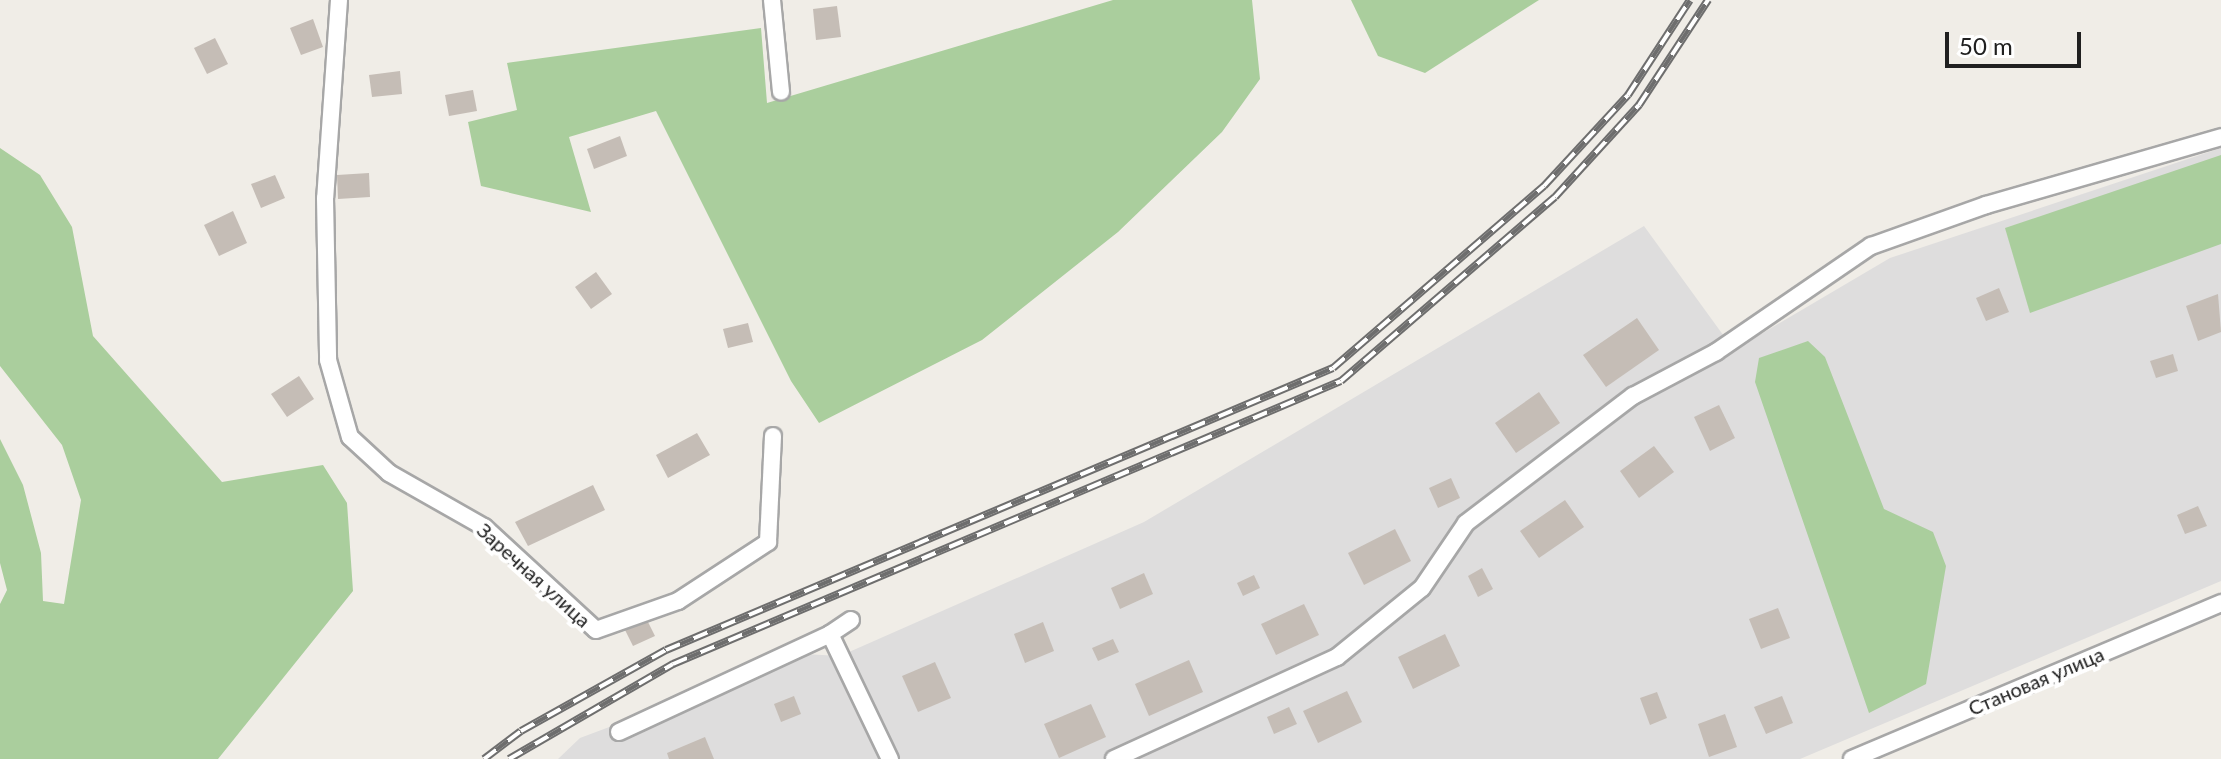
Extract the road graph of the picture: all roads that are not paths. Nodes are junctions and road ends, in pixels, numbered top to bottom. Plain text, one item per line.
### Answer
1 (339, 0) edge
2 (772, 0) edge
3 (781, 92) dead end
4 (2221, 137) edge
5 (773, 436) dead end
6 (2221, 603) edge
7 (851, 620) dead end
8 (830, 634) junction
9 (619, 732) dead end
10 (890, 759) edge
11 (1114, 759) edge
12 (1852, 759) edge

1 - 5 street, Заречная улица
2 - 3 street
4 - 11 street
6 - 12 street, Становая улица
7 - 8 street
8 - 9 street
8 - 10 street

